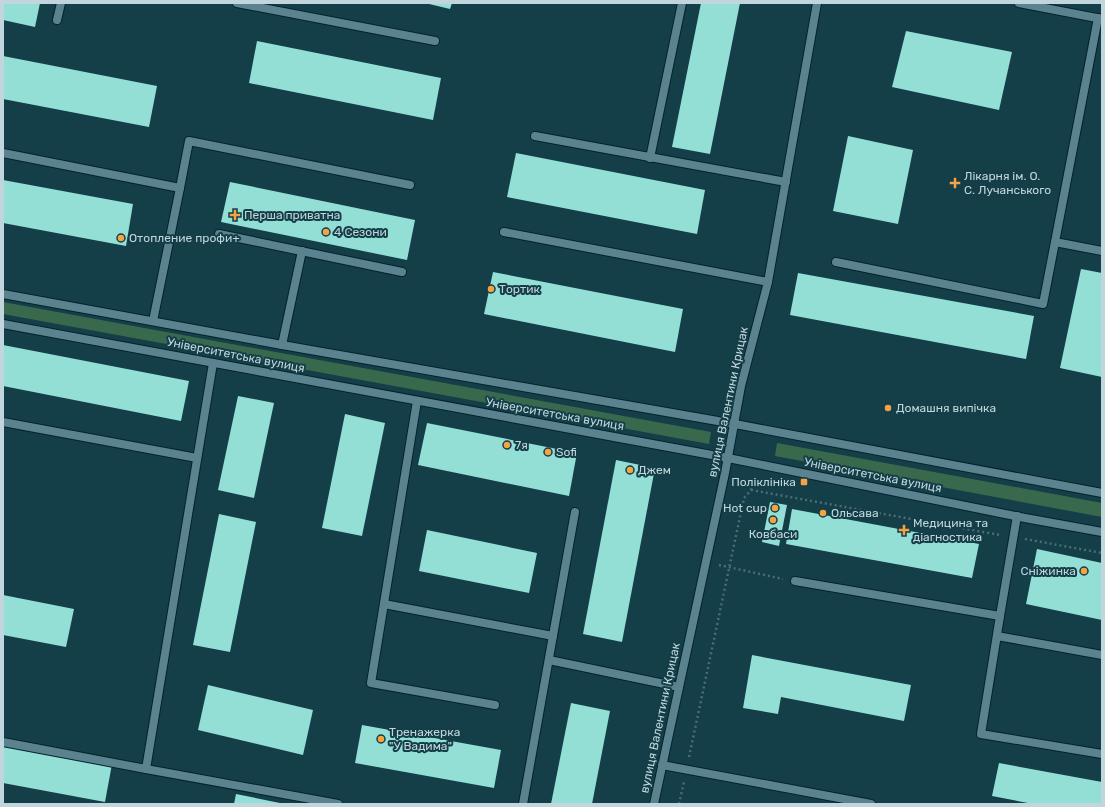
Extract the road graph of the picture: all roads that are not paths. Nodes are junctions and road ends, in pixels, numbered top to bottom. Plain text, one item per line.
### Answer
1 (61, 3) edge
2 (237, 3) edge
3 (682, 3) edge
4 (817, 3) edge
5 (1019, 3) edge
6 (1100, 19) edge
7 (57, 20) dead end
8 (435, 41) dead end
9 (535, 136) dead end
10 (3, 153) edge
11 (650, 158) junction
12 (786, 182) junction
13 (410, 185) dead end
14 (180, 188) junction
15 (504, 232) dead end
16 (219, 234) dead end
17 (1055, 242) junction
18 (302, 251) junction
19 (1102, 251) edge
20 (836, 262) dead end
21 (402, 272) dead end
22 (768, 282) junction
23 (3, 294) edge
24 (153, 321) junction
25 (3, 324) edge
26 (282, 345) junction
27 (213, 363) junction
28 (417, 402) junction
29 (3, 422) edge
30 (735, 424) junction
31 (197, 458) junction
32 (728, 458) junction
33 (1102, 493) edge
34 (575, 512) dead end
35 (1017, 516) junction
36 (1102, 532) edge
37 (795, 581) road end
38 (384, 604) junction
39 (1000, 616) junction
40 (553, 636) junction
41 (997, 636) junction
42 (1102, 655) edge
43 (548, 660) junction
44 (679, 687) junction
45 (495, 705) dead end
46 (3, 742) edge
47 (1102, 754) edge
48 (662, 765) junction
49 (146, 769) junction
50 (338, 804) edge
51 (523, 804) edge
52 (654, 804) edge
53 (871, 804) edge

1 - 7 street
2 - 8 street
3 - 11 street
4 - 12 street, вулиця Валентини Крицак
5 - 6 street
6 - 17 street
9 - 11 street
10 - 14 street
11 - 12 street
12 - 22 street, вулиця Валентини Крицак
13 - 14 street
14 - 24 street
15 - 22 street
16 - 18 street
17 - 19 street
17 - 20 street
18 - 21 street
18 - 26 street
22 - 30 street, вулиця Валентини Крицак
23 - 24 street, Університетська вулиця
24 - 26 street, Університетська вулиця
25 - 27 street, Університетська вулиця
26 - 30 street, Університетська вулиця
27 - 28 street, Університетська вулиця
27 - 31 street
28 - 32 street, Університетська вулиця
28 - 38 street
29 - 31 street
30 - 32 street, вулиця Валентини Крицак
30 - 33 street, Університетська вулиця
31 - 49 street
32 - 35 street, Університетська вулиця
32 - 44 street, вулиця Валентини Крицак
34 - 40 street
35 - 36 street, Університетська вулиця
35 - 39 street
37 - 39 street
38 - 40 street
38 - 45 street
39 - 41 street
40 - 43 street
41 - 42 street
41 - 47 street
43 - 44 street
43 - 51 street
44 - 48 street, вулиця Валентини Крицак
46 - 49 street
48 - 52 street, вулиця Валентини Крицак
48 - 53 street
49 - 50 street

